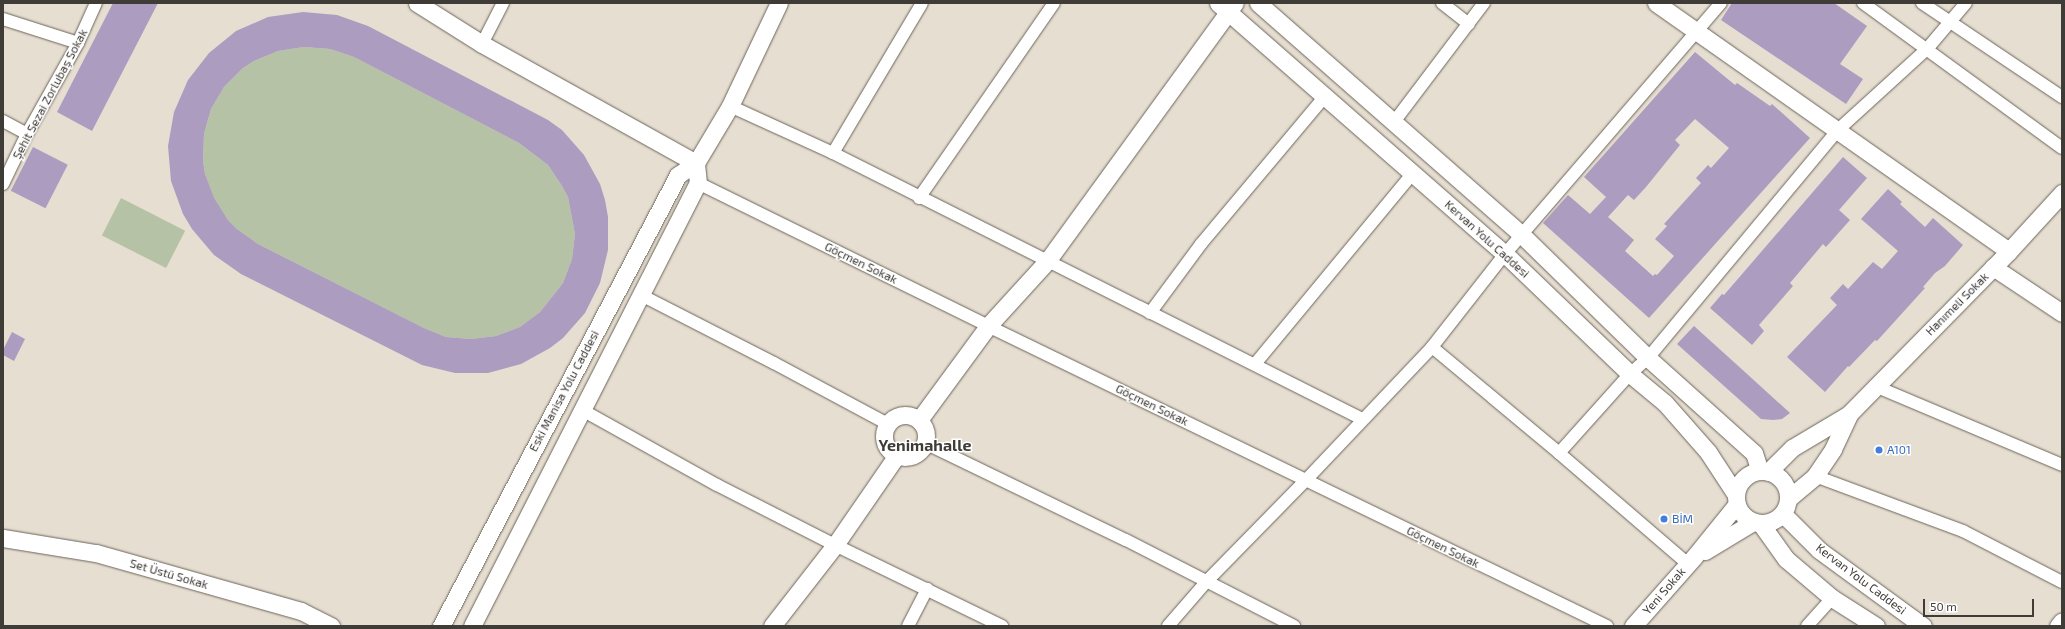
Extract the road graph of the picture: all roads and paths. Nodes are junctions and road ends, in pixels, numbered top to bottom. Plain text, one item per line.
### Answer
1 (96, 3) edge
2 (417, 3) edge
3 (503, 3) edge
4 (779, 3) edge
5 (922, 3) edge
6 (1054, 3) edge
7 (1258, 3) edge
8 (1442, 3) edge
9 (1484, 3) edge
10 (1656, 3) edge
11 (1722, 3) edge
12 (1864, 3) edge
13 (1922, 3) edge
14 (1966, 3) edge
15 (1227, 6) edge
16 (3, 19) edge
17 (1949, 22) junction
18 (1469, 24) junction
19 (1698, 31) junction
20 (78, 43) junction
21 (482, 44) junction
22 (1927, 49) junction
23 (1325, 96) junction
24 (2062, 97) edge
25 (730, 106) junction
26 (3, 121) edge
27 (1394, 122) junction
28 (1839, 129) junction
29 (27, 134) junction
30 (2062, 148) edge
31 (833, 153) junction
32 (696, 164) junction
33 (1414, 172) junction
34 (698, 183) junction
35 (3, 184) edge
36 (2062, 193) edge
37 (919, 198) junction
38 (1521, 234) junction
39 (2009, 251) junction
40 (1505, 254) junction
41 (1048, 260) junction
42 (1994, 267) junction
43 (641, 295) junction
44 (1150, 312) junction
45 (2062, 313) edge
46 (988, 326) junction
47 (1432, 347) junction
48 (1648, 358) junction
49 (1255, 364) junction
50 (1630, 374) junction
51 (1876, 386) junction
52 (582, 410) junction
53 (1849, 414) junction
54 (1362, 419) junction
55 (919, 420) junction
56 (888, 424) junction
57 (925, 443) junction
58 (1559, 453) junction
59 (896, 455) junction
60 (2062, 465) edge
61 (1764, 471) junction
62 (1815, 476) junction
63 (1306, 480) junction
64 (1736, 499) junction
65 (1786, 506) junction
66 (1757, 523) junction
67 (3, 538) edge
68 (834, 545) junction
69 (1691, 561) junction
70 (1207, 581) junction
71 (2062, 582) edge
72 (927, 589) junction
73 (1832, 598) junction
74 (2062, 621) edge
75 (331, 626) edge
76 (441, 626) edge
77 (472, 626) edge
78 (772, 626) edge
79 (908, 626) edge
80 (1002, 626) edge
81 (1168, 626) edge
82 (1294, 626) edge
83 (1607, 626) edge
84 (1633, 626) edge
85 (1807, 626) edge
86 (1876, 626) edge
87 (1923, 626) edge
88 (2058, 626) edge

1 - 20 street, Şehit Sezai Zorlubaş Sokak
2 - 21 main road
3 - 21 street
4 - 25 main road, Eski Manisa Yolu Caddesi
5 - 31 street
6 - 37 street
7 - 27 main road, Kervan Yolu Caddesi
8 - 18 street
9 - 18 street
10 - 19 main road
11 - 19 street
12 - 22 street
13 - 17 street
14 - 17 street
15 - 23 main road, Kervan Yolu Caddesi
15 - 41 main road
16 - 20 street
17 - 22 street
17 - 24 street
18 - 27 street
19 - 28 main road
19 - 38 street
20 - 29 street, Şehit Sezai Zorlubaş Sokak
21 - 32 main road
22 - 28 street
22 - 30 street
23 - 33 main road, Kervan Yolu Caddesi
23 - 44 street
25 - 31 street
25 - 32 main road, Eski Manisa Yolu Caddesi
26 - 29 street
27 - 38 main road, Kervan Yolu Caddesi
28 - 39 main road
28 - 48 street
29 - 35 street, Şehit Sezai Zorlubaş Sokak
31 - 37 street
32 - 34 main road
32 - 76 main road, Eski Manisa Yolu Caddesi
33 - 40 main road, Kervan Yolu Caddesi
33 - 49 street
34 - 43 main road, Eski Manisa Yolu Caddesi
34 - 46 street, Göçmen Sokak
36 - 39 main road, Hanımeli Sokak
37 - 41 street
38 - 40 street
38 - 48 main road, Kervan Yolu Caddesi
39 - 42 main road, Hanımeli Sokak
40 - 47 street
40 - 50 main road, Kervan Yolu Caddesi
41 - 44 street
41 - 46 main road
42 - 45 main road
42 - 51 main road, Hanımeli Sokak
43 - 52 main road, Eski Manisa Yolu Caddesi
43 - 56 street
44 - 49 street
46 - 55 main road
46 - 63 street, Göçmen Sokak
47 - 54 street
47 - 58 street
48 - 50 street
48 - 61 main road, Kervan Yolu Caddesi
49 - 54 street
50 - 58 street
50 - 64 main road, Kervan Yolu Caddesi
51 - 53 main road, Hanımeli Sokak
51 - 60 street
52 - 68 street
52 - 77 main road, Eski Manisa Yolu Caddesi
53 - 61 main road
53 - 62 main road
54 - 63 street
55 - 56 main road
55 - 57 main road
56 - 59 main road
57 - 59 main road
57 - 70 street
58 - 69 street
59 - 68 main road
61 - 64 main road
61 - 65 main road
62 - 65 main road
62 - 71 street
63 - 70 street
63 - 83 street, Göçmen Sokak
64 - 66 main road
64 - 69 main road, Yeni Sokak
65 - 66 main road
65 - 87 main road, Kervan Yolu Caddesi
66 - 69 main road
66 - 73 main road
67 - 75 main road, Set Üstü Sokak
68 - 72 street
68 - 78 main road
69 - 84 main road, Yeni Sokak
70 - 81 street
70 - 82 street
72 - 79 street
72 - 80 street
73 - 85 street
73 - 86 main road
74 - 88 main road

